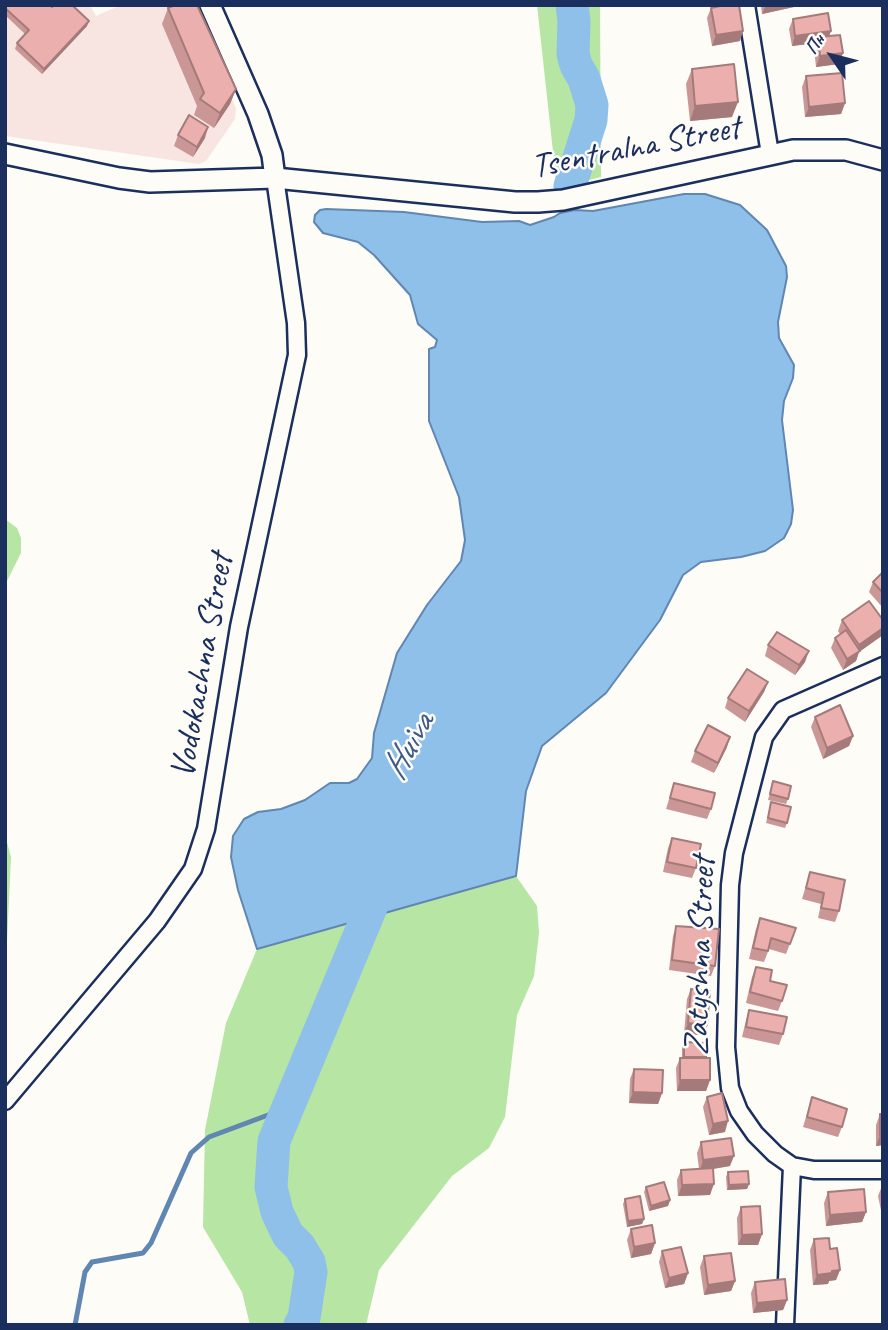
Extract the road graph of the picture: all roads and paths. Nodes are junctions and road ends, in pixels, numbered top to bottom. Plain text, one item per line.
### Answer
1 (210, 5) edge
2 (746, 5) edge
3 (770, 153) junction
4 (5, 154) edge
5 (883, 160) edge
6 (275, 178) junction
7 (883, 666) edge
8 (5, 1101) edge
9 (792, 1166) junction
10 (883, 1170) edge
11 (785, 1325) edge

1 - 6 street
2 - 3 street
3 - 5 street, Tsentralna Street
3 - 6 street, Tsentralna Street
4 - 6 street, Tsentralna Street
6 - 8 street, Vodokachna Street
7 - 9 street, Zatyshna Street
9 - 10 street
9 - 11 street

